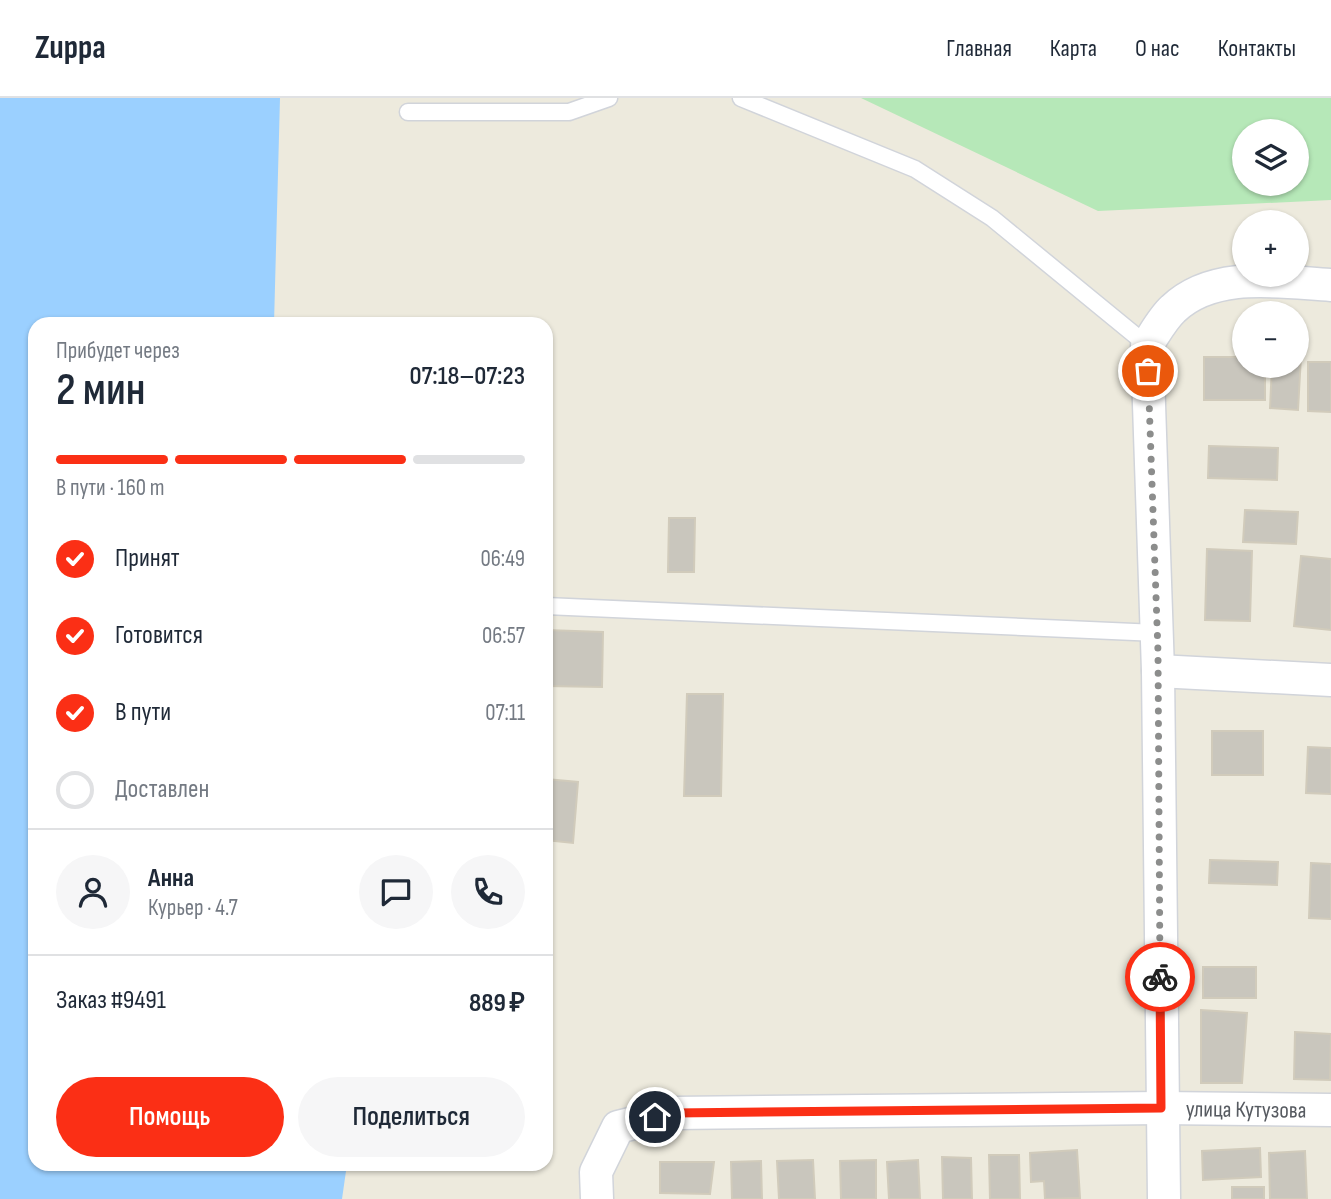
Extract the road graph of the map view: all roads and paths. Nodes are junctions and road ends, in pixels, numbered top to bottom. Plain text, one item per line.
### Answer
1 (609, 98) edge
2 (741, 98) edge
3 (408, 112) dead end
4 (1331, 285) edge
5 (1147, 345) junction
6 (553, 606) edge
7 (1157, 633) junction
8 (1158, 671) junction
9 (1331, 680) edge
10 (1161, 1108) junction
11 (1331, 1110) edge
12 (597, 1199) edge
13 (1164, 1199) edge

1 - 3 lane
2 - 5 lane
4 - 5 street
5 - 7 street
6 - 7 lane
7 - 8 street
8 - 9 street
8 - 10 street
10 - 11 street, улица Кутузова
10 - 12 street, улица Кутузова
10 - 13 street

